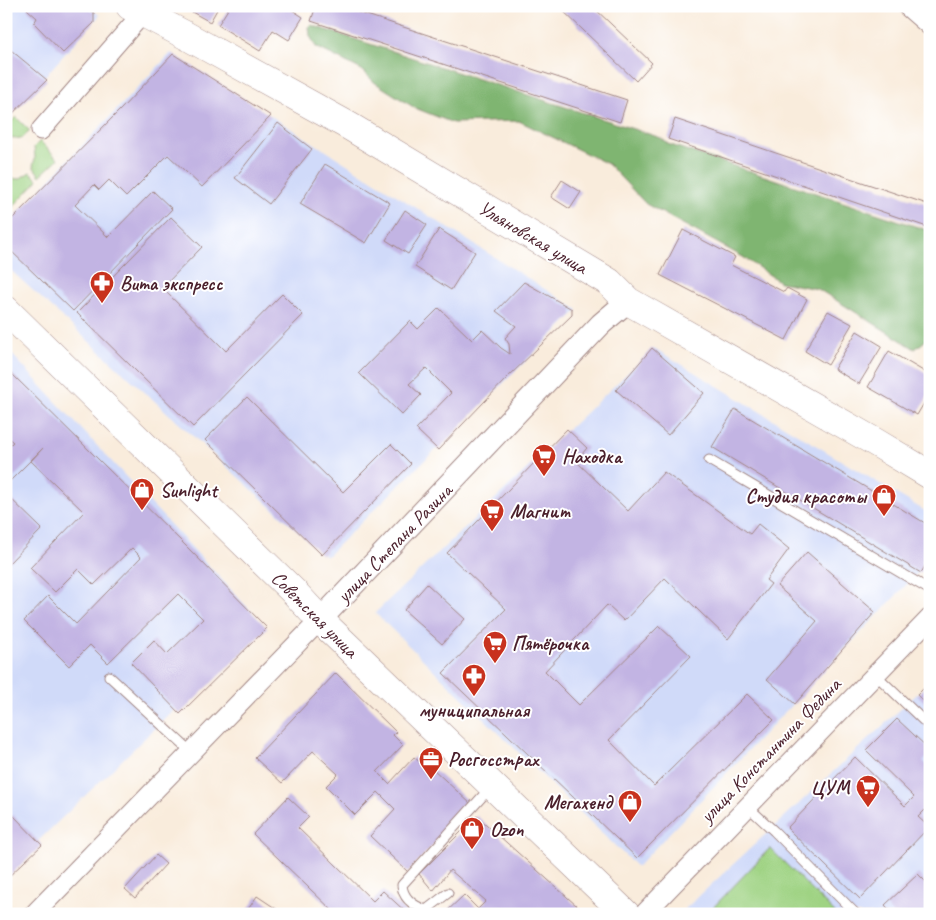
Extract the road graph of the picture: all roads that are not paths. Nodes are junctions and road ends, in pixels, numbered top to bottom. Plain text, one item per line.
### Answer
1 (907, 6) edge
2 (139, 9) edge
3 (930, 26) edge
4 (41, 130) dead end
5 (628, 301) junction
6 (6, 310) edge
7 (709, 460) dead end
8 (930, 475) edge
9 (930, 590) edge
10 (930, 618) edge
11 (320, 620) junction
12 (875, 674) junction
13 (109, 676) dead end
14 (930, 727) edge
15 (191, 752) junction
16 (492, 786) junction
17 (748, 806) junction
18 (448, 893) dead end
19 (34, 914) edge
20 (626, 914) edge
21 (644, 914) edge
22 (856, 914) edge

1 - 3 street
2 - 4 street
2 - 5 main road, Ульяновская улица
5 - 8 main road, Ульяновская улица
5 - 11 street, улица Степана Разина
6 - 11 main road, Советская улица
7 - 9 lane
10 - 12 street, улица Константина Федина
11 - 15 street, улица Степана Разина
11 - 16 main road, Советская улица
12 - 14 lane
12 - 17 street, улица Константина Федина
13 - 15 lane
15 - 19 street, улица Степана Разина
16 - 18 lane
16 - 20 main road, Советская улица
17 - 21 street, улица Константина Федина
17 - 22 lane

